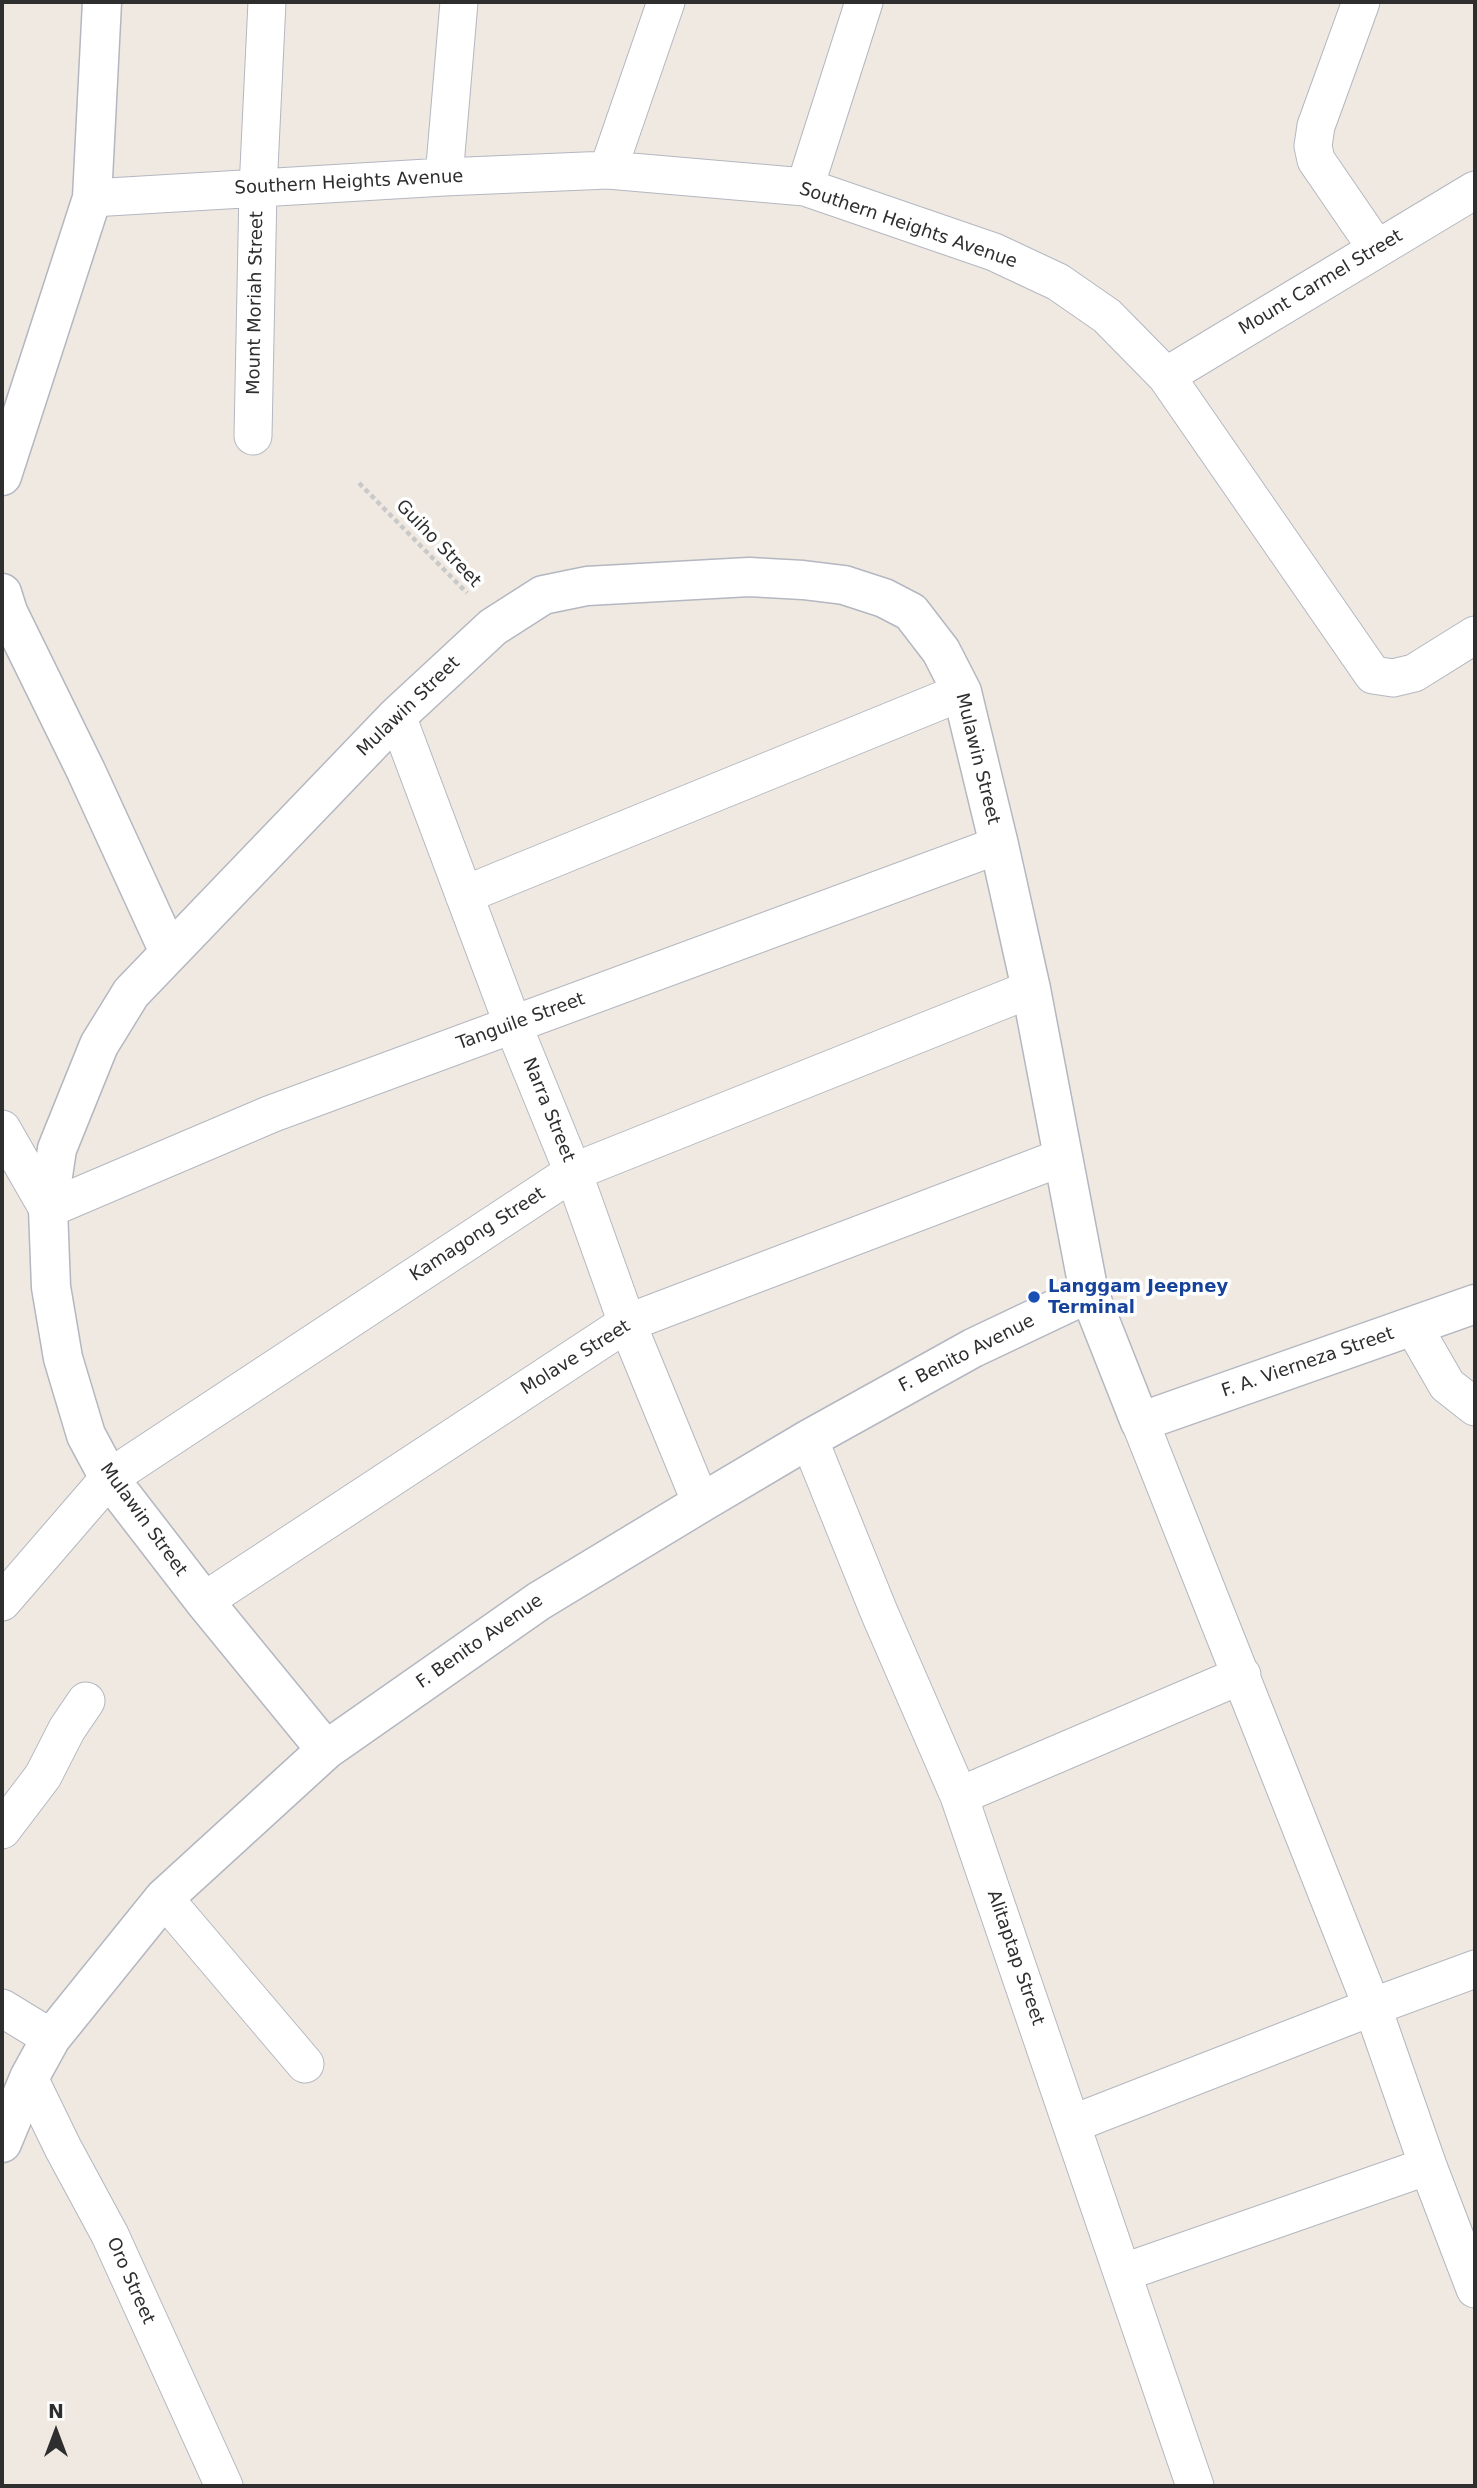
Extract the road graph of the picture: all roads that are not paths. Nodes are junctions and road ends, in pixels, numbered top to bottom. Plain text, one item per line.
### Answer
1 (102, 2) edge
2 (267, 2) edge
3 (459, 2) edge
4 (666, 2) edge
5 (864, 2) edge
6 (1361, 2) edge
7 (608, 170) junction
8 (444, 177) junction
9 (805, 187) junction
10 (258, 189) junction
11 (1475, 190) edge
12 (92, 198) junction
13 (1377, 250) junction
14 (1166, 376) junction
15 (10, 421) edge
16 (253, 436) dead end
17 (2, 476) edge
18 (4, 607) edge
19 (1475, 635) edge
20 (962, 692) junction
21 (397, 716) junction
22 (999, 845) junction
23 (464, 895) junction
24 (169, 951) junction
25 (1031, 989) junction
26 (513, 1026) junction
27 (2, 1129) edge
28 (1063, 1157) junction
29 (573, 1172) junction
30 (48, 1209) junction
31 (1089, 1293) junction
32 (1475, 1304) edge
33 (627, 1324) junction
34 (1413, 1326) junction
35 (1475, 1407) edge
36 (1140, 1422) junction
37 (809, 1439) junction
38 (109, 1478) junction
39 (701, 1503) junction
40 (204, 1601) junction
41 (2, 1602) edge
42 (1242, 1675) junction
43 (86, 1701) dead end
44 (326, 1750) junction
45 (959, 1796) junction
46 (2, 1830) edge
47 (164, 1898) junction
48 (1475, 1969) edge
49 (1371, 2007) junction
50 (2, 2008) edge
51 (51, 2038) junction
52 (305, 2064) dead end
53 (29, 2078) junction
54 (1072, 2124) junction
55 (2, 2143) edge
56 (1428, 2166) junction
57 (1122, 2273) junction
58 (1475, 2289) edge
59 (224, 2486) edge
60 (1195, 2486) edge

1 - 12 street
2 - 10 street, Mount Moriah Street
3 - 8 street
4 - 7 street
5 - 9 street
6 - 13 street
7 - 8 street, Southern Heights Avenue
7 - 9 street, Southern Heights Avenue
8 - 10 street, Southern Heights Avenue
9 - 14 street, Southern Heights Avenue
10 - 12 street, Southern Heights Avenue
10 - 16 street, Mount Moriah Street
11 - 13 street, Mount Carmel Street
12 - 15 street
13 - 14 street, Mount Carmel Street
14 - 19 street, Southern Heights Avenue
15 - 17 street
18 - 24 street
20 - 21 street, Mulawin Street
20 - 22 street, Mulawin Street
20 - 23 street
21 - 23 street, Narra Street
21 - 24 street, Mulawin Street
22 - 25 street, Mulawin Street
22 - 26 street, Tanguile Street
23 - 26 street, Narra Street
24 - 30 street, Mulawin Street
25 - 28 street, Mulawin Street
25 - 29 street, Kamagong Street
26 - 29 street, Narra Street
26 - 30 street, Tanguile Street
27 - 30 street
28 - 31 street, Mulawin Street
28 - 33 street, Molave Street
29 - 33 street, Narra Street
29 - 38 street, Kamagong Street
30 - 38 street, Mulawin Street
31 - 36 street, Mulawin Street
31 - 37 street, F. Benito Avenue
32 - 34 street, F. A. Vierneza Street
33 - 39 street, Narra Street
33 - 40 street, Molave Street
34 - 35 street
34 - 36 street, F. A. Vierneza Street
36 - 42 street
37 - 39 street, F. Benito Avenue
37 - 45 street, Alitaptap Street
38 - 40 street, Mulawin Street
38 - 41 street, Kamagong Street
39 - 44 street, F. Benito Avenue
40 - 44 street, Mulawin Street
42 - 45 street
42 - 49 street
43 - 46 street
44 - 47 street, F. Benito Avenue
45 - 54 street, Alitaptap Street
47 - 51 street, F. Benito Avenue
47 - 52 street
48 - 49 street
49 - 54 street
49 - 56 street
50 - 51 street
51 - 53 street, F. Benito Avenue
53 - 55 street, F. Benito Avenue
53 - 59 street, Oro Street
54 - 57 street, Alitaptap Street
56 - 57 street
56 - 58 street
57 - 60 street, Alitaptap Street

